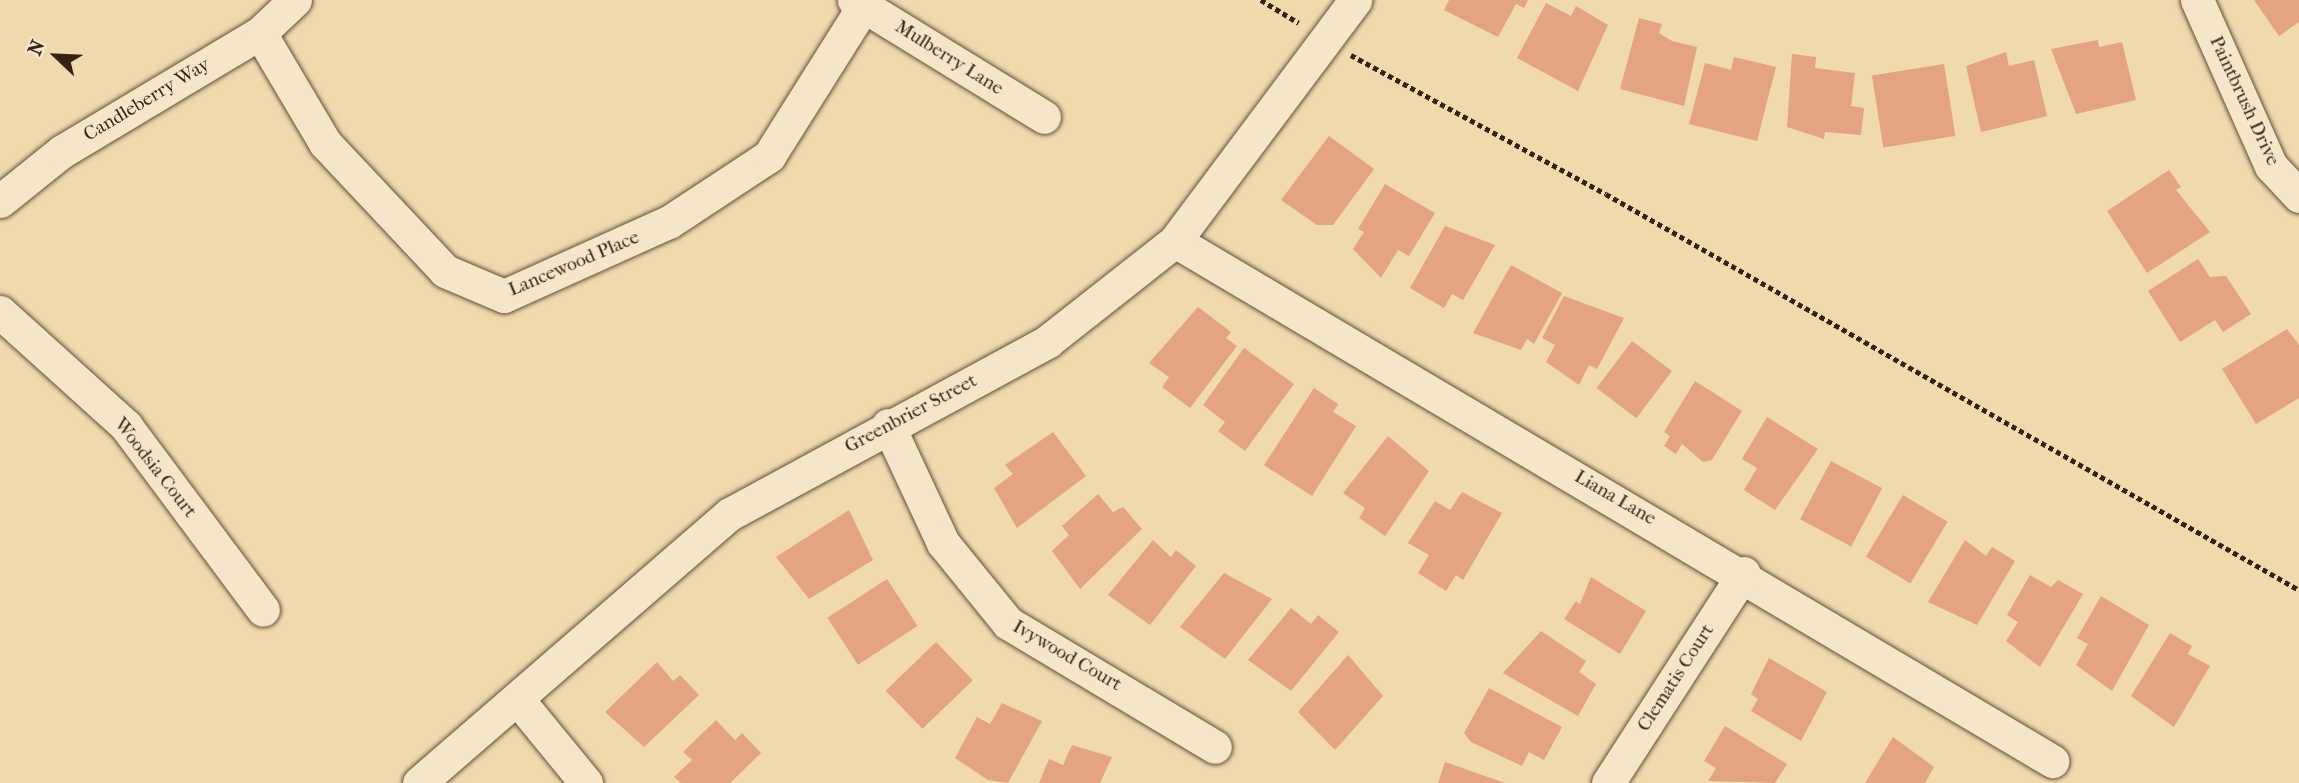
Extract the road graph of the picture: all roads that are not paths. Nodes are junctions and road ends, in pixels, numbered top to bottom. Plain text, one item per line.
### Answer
1 (295, 0) edge
2 (1355, 0) edge
3 (2197, 0) edge
4 (859, 3) edge
5 (260, 33) junction
6 (1044, 117) dead end
7 (2299, 196) edge
8 (0, 201) edge
9 (1175, 242) junction
10 (0, 312) edge
11 (888, 425) junction
12 (1744, 573) junction
13 (263, 610) dead end
14 (519, 701) junction
15 (1215, 747) dead end
16 (2052, 761) dead end
17 (419, 783) edge
18 (586, 783) edge
19 (1608, 783) edge

1 - 5 street, Candleberry Way
2 - 9 street, Greenbrier Street
3 - 7 street, Paintbrush Drive
4 - 5 street, Lancewood Place
4 - 6 street, Mulberry Lane
5 - 8 street, Candleberry Way
9 - 11 street, Greenbrier Street
9 - 12 street, Liana Lane
10 - 13 street, Woodsia Court
11 - 14 street, Greenbrier Street
11 - 15 street, Ivywood Court
12 - 16 street, Liana Lane
12 - 19 street, Clematis Court
14 - 17 street, Greenbrier Street
14 - 18 street

